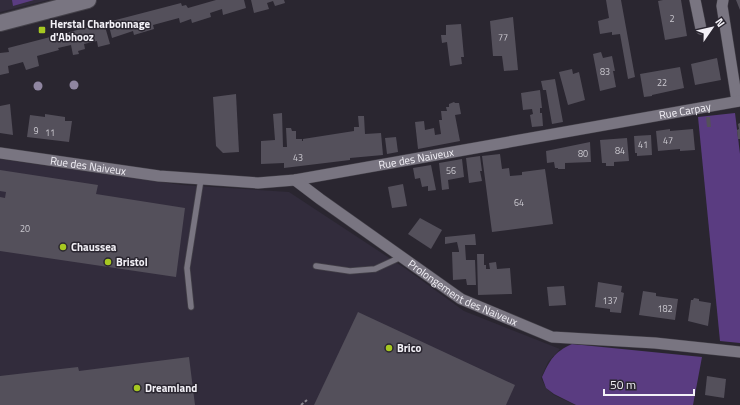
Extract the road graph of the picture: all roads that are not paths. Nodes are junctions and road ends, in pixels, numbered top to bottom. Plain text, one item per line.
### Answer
1 (88, 0) edge
2 (695, 0) edge
3 (723, 0) edge
4 (0, 23) edge
5 (700, 29) dead end
6 (739, 101) edge
7 (630, 121) joint
8 (0, 153) edge
9 (201, 178) junction
10 (295, 180) junction
11 (401, 256) junction
12 (316, 266) dead end
13 (191, 307) dead end
14 (740, 352) edge

1 - 4 main road
2 - 5 street
3 - 6 street
6 - 7 street, Rue Carpay
7 - 10 street, Rue des Naiveux
8 - 9 street, Rue des Naiveux
9 - 10 street, Rue des Naiveux
9 - 13 lane
10 - 11 street, Prolongement des Naiveux
11 - 12 lane
11 - 14 street, Prolongement des Naiveux

